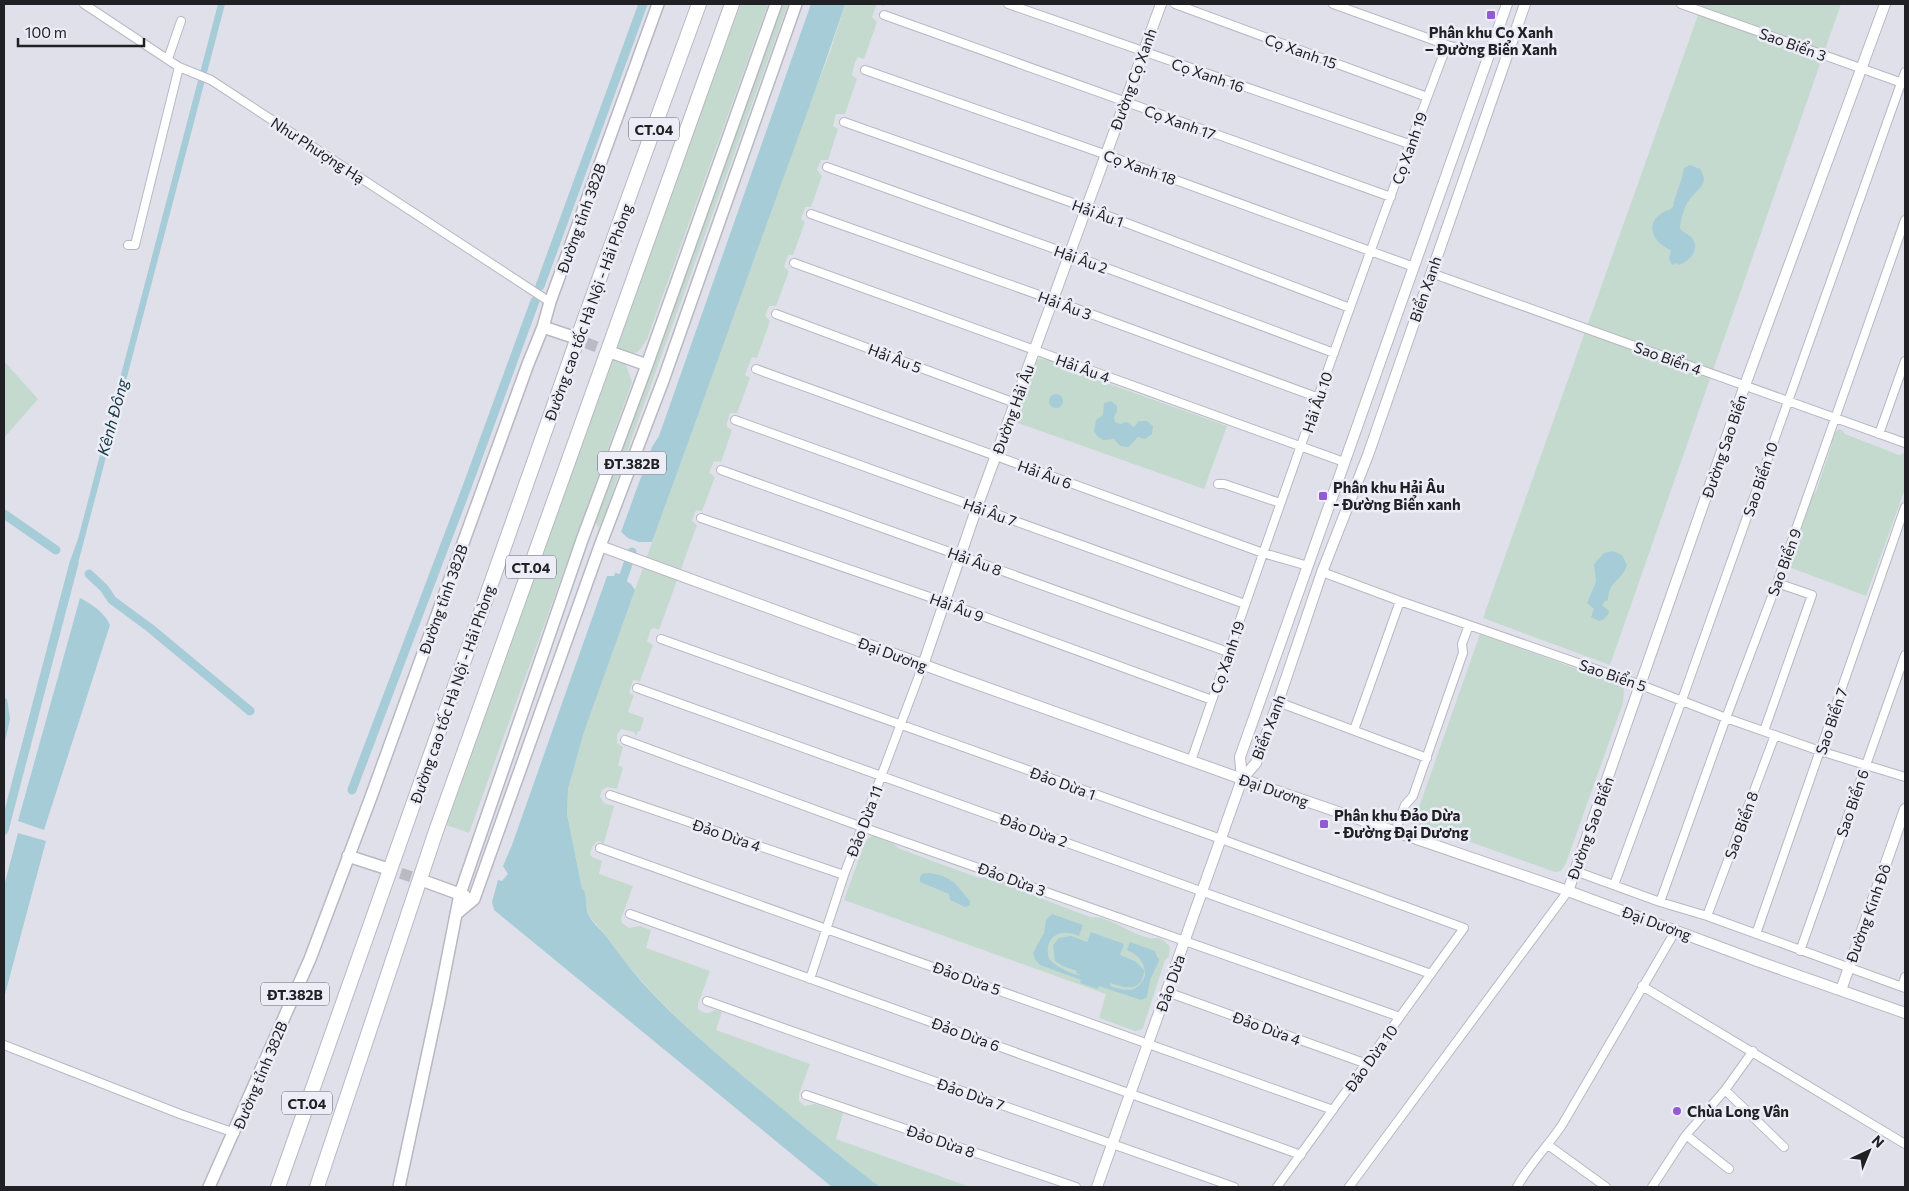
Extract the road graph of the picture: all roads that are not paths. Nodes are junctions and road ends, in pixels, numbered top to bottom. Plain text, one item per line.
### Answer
1 (84, 4) edge
2 (658, 4) edge
3 (695, 4) edge
4 (699, 4) edge
5 (734, 4) edge
6 (776, 4) edge
7 (796, 4) edge
8 (1008, 4) edge
9 (1161, 4) edge
10 (1175, 4) edge
11 (1333, 4) edge
12 (1507, 4) edge
13 (1525, 4) edge
14 (1681, 4) edge
15 (1885, 4) edge
16 (884, 15) dead end
17 (181, 21) dead end
18 (1447, 45) junction
19 (1142, 52) junction
20 (1488, 56) junction
21 (168, 59) junction
22 (179, 67) junction
23 (1862, 69) junction
24 (865, 70) dead end
25 (1905, 72) edge
26 (1903, 83) edge
27 (1427, 97) junction
28 (1124, 102) junction
29 (844, 122) dead end
30 (1408, 144) junction
31 (1106, 155) junction
32 (827, 168) dead end
33 (1391, 197) junction
34 (1087, 208) junction
35 (811, 214) dead end
36 (1905, 220) edge
37 (128, 245) dead end
38 (1371, 251) junction
39 (1069, 254) junction
40 (609, 255) junction
41 (794, 262) dead end
42 (1414, 266) junction
43 (1431, 273) junction
44 (1053, 300) junction
45 (550, 302) junction
46 (1350, 308) junction
47 (776, 314) dead end
48 (543, 327) junction
49 (570, 336) tunnel mouth
50 (1034, 350) junction
51 (610, 352) tunnel mouth
52 (1334, 353) junction
53 (1905, 361) edge
54 (647, 364) junction
55 (756, 369) dead end
56 (1745, 385) junction
57 (1319, 398) junction
58 (1787, 401) junction
59 (1014, 403) junction
60 (1835, 418) junction
61 (736, 420) dead end
62 (1880, 434) junction
63 (1905, 443) edge
64 (1301, 447) junction
65 (996, 456) junction
66 (1344, 462) junction
67 (721, 470) dead end
68 (1218, 484) dead end
69 (1280, 502) junction
70 (977, 507) junction
71 (1905, 507) edge
72 (701, 518) dead end
73 (582, 540) junction
74 (600, 546) junction
75 (1263, 553) junction
76 (962, 556) junction
77 (1308, 566) junction
78 (1322, 572) junction
79 (1777, 583) junction
80 (1400, 601) junction
81 (944, 602) junction
82 (1245, 604) junction
83 (1468, 625) junction
84 (661, 639) dead end
85 (1228, 652) junction
86 (1905, 655) edge
87 (924, 665) junction
88 (1641, 685) junction
89 (637, 688) dead end
90 (1212, 700) junction
91 (1682, 700) junction
92 (1278, 702) junction
93 (1726, 718) junction
94 (902, 725) junction
95 (1354, 730) junction
96 (1764, 731) junction
97 (1775, 734) junction
98 (625, 740) dead end
99 (1820, 751) junction
100 (1427, 758) junction
101 (1191, 761) junction
102 (1865, 764) junction
103 (882, 775) junction
104 (1905, 777) edge
105 (1242, 779) junction
106 (610, 795) dead end
107 (1905, 809) edge
108 (862, 827) junction
109 (1395, 832) junction
110 (1221, 839) junction
111 (600, 848) dead end
112 (348, 856) junction
113 (385, 868) tunnel mouth
114 (1575, 871) junction
115 (844, 874) junction
116 (424, 881) tunnel mouth
117 (1614, 885) junction
118 (1568, 891) junction
119 (1202, 892) junction
120 (460, 894) junction
121 (474, 899) junction
122 (1660, 902) junction
123 (456, 914) junction
124 (630, 914) dead end
125 (1707, 916) junction
126 (826, 928) junction
127 (1464, 928) joint
128 (1676, 930) junction
129 (1756, 934) junction
130 (1185, 940) junction
131 (1800, 951) junction
132 (1848, 968) junction
133 (1431, 974) junction
134 (1905, 977) edge
135 (810, 978) junction
136 (1642, 986) junction
137 (1904, 988) edge
138 (1841, 990) junction
139 (1167, 992) junction
140 (707, 1001) dead end
141 (1905, 1013) edge
142 (1400, 1017) junction
143 (1148, 1044) junction
144 (4, 1045) edge
145 (1753, 1052) junction
146 (1367, 1064) junction
147 (1726, 1090) junction
148 (1130, 1094) junction
149 (806, 1095) dead end
150 (1333, 1110) junction
151 (235, 1133) junction
152 (1686, 1135) junction
153 (1113, 1144) junction
154 (1905, 1144) edge
155 (1548, 1145) junction
156 (1784, 1148) dead end
157 (1301, 1155) junction
158 (1729, 1169) dead end
159 (210, 1187) edge
160 (278, 1187) edge
161 (317, 1187) edge
162 (399, 1187) edge
163 (1076, 1187) edge
164 (1097, 1187) edge
165 (1234, 1187) edge
166 (1278, 1187) edge
167 (1349, 1187) edge
168 (1517, 1187) edge
169 (1606, 1187) edge
170 (1652, 1187) edge

1 - 21 street, Như Phượng Hạ
2 - 45 main road, Đường tỉnh 382B
3 - 40 highway
4 - 40 highway, Đường cao tốc Hà Nội - Hải Phòng / CT.04
5 - 161 highway, Đường cao tốc Hà Nội - Hải Phòng / CT.04
6 - 54 main road, ĐT.382B
7 - 74 main road, ĐT.382B
8 - 19 street, Cọ Xanh 16
9 - 19 street, Đường Cọ Xanh
10 - 27 street, Cọ Xanh 15
11 - 18 street
12 - 20 street, Biển Xanh
13 - 43 street, Biển Xanh
14 - 23 street, Sao Biển 3
15 - 23 street, Đường Sao Biển
16 - 28 street, Cọ Xanh 17
17 - 21 street
18 - 20 street
18 - 27 street, Cọ Xanh 19
19 - 28 street, Đường Cọ Xanh
19 - 30 street, Cọ Xanh 16
20 - 42 street, Biển Xanh
21 - 22 street, Như Phượng Hạ
22 - 37 street
22 - 45 street, Như Phượng Hạ
23 - 26 street, Sao Biển 3
23 - 56 street, Đường Sao Biển
24 - 31 street, Cọ Xanh 18
25 - 26 street, Sao Biển 10
26 - 58 street, Sao Biển 10
27 - 30 street, Cọ Xanh 19
28 - 31 street, Đường Cọ Xanh
28 - 33 street, Cọ Xanh 17
29 - 34 street, Hải Âu 1
30 - 33 street, Cọ Xanh 19
31 - 34 street, Đường Hải Âu
31 - 38 street, Cọ Xanh 18
32 - 39 street, Hải Âu 2
33 - 38 street, Cọ Xanh 19
34 - 39 street, Đường Hải Âu
34 - 46 street, Hải Âu 1
35 - 44 street, Hải Âu 3
36 - 60 street, Sao Biển 9
38 - 42 street, Cọ Xanh 18
38 - 46 street, Hải Âu 10
39 - 44 street, Đường Hải Âu
39 - 52 street, Hải Âu 2
40 - 160 highway, Đường cao tốc Hà Nội - Hải Phòng / CT.04
41 - 50 street, Hải Âu 4
42 - 43 street
42 - 66 street, Biển Xanh
43 - 56 street, Sao Biển 4
43 - 78 street, Biển Xanh
44 - 50 street, Đường Hải Âu
44 - 57 street, Hải Âu 3
45 - 48 main road, Đường tỉnh 382B
46 - 52 street, Hải Âu 10
47 - 59 street, Hải Âu 5
48 - 49 main road
48 - 112 main road, Đường tỉnh 382B / ĐT.382B
50 - 59 street, Đường Hải Âu
50 - 64 street, Hải Âu 4
51 - 54 main road
52 - 57 street, Hải Âu 10
53 - 62 street
54 - 73 main road, ĐT.382B
55 - 65 street, Hải Âu 6
56 - 58 street, Sao Biển 4
56 - 88 street, Đường Sao Biển
57 - 64 street, Hải Âu 10
58 - 60 street, Sao Biển 4
58 - 91 street, Sao Biển 10
59 - 65 street, Đường Hải Âu
60 - 62 street, Sao Biển 4
60 - 79 street, Sao Biển 9
61 - 70 street, Hải Âu 7
62 - 63 street, Sao Biển 4
64 - 66 street, Hải Âu 4
64 - 69 street, Hải Âu 10
65 - 70 street, Đường Hải Âu
65 - 75 street, Hải Âu 6
66 - 77 street, Biển Xanh
67 - 76 street, Hải Âu 8
68 - 69 street
69 - 75 street, Hải Âu 10
70 - 76 street, Đường Hải Âu
70 - 82 street, Hải Âu 7
71 - 99 street, Sao Biển 7
72 - 81 street, Hải Âu 9
73 - 74 main road
73 - 120 main road, ĐT.382B
74 - 87 street, Đại Dương
74 - 121 main road, ĐT.382B
75 - 77 street, Hải Âu 6
75 - 82 street, Cọ Xanh 19
76 - 81 street, Đường Hải Âu
76 - 85 street, Hải Âu 8
77 - 78 street
77 - 105 street, Biển Xanh
78 - 80 street, Sao Biển 5
78 - 92 street, Biển Xanh
79 - 93 street, Sao Biển 9
79 - 96 street
80 - 83 street, Sao Biển 5
80 - 95 street
81 - 87 street, Đường Hải Âu
81 - 90 street, Hải Âu 9
82 - 85 street, Cọ Xanh 19
83 - 88 street, Sao Biển 5
83 - 100 street
84 - 94 street, Đảo Dừa 1
85 - 90 street, Cọ Xanh 19
86 - 102 street, Sao Biển 6
87 - 94 street, Đảo Dừa 11
87 - 101 street, Đại Dương
88 - 91 street, Sao Biển 5
88 - 114 street, Đường Sao Biển
89 - 103 street, Đảo Dừa 2
90 - 101 street, Cọ Xanh 19
91 - 93 street, Sao Biển 5
91 - 117 street, Sao Biển 10
92 - 95 street
92 - 105 street, Biển Xanh
93 - 96 street, Sao Biển 5
93 - 122 street, Sao Biển 9
94 - 103 street, Đảo Dừa 11
94 - 110 street, Đảo Dừa 1
95 - 100 street
96 - 97 street, Sao Biển 5
97 - 99 street, Sao Biển 5
97 - 125 street, Sao Biển 8
98 - 108 street, Đảo Dừa 3
99 - 102 street, Sao Biển 5
99 - 129 street, Sao Biển 7
100 - 109 street
101 - 105 street, Đại Dương
102 - 104 street, Sao Biển 5
102 - 131 street, Sao Biển 6
103 - 108 street, Đảo Dừa 11
103 - 119 street, Đảo Dừa 2
105 - 109 street, Đại Dương
105 - 110 street, Đảo Dừa
106 - 115 street, Đảo Dừa 4
107 - 132 street, Đường Kinh Đô
108 - 115 street, Đảo Dừa 11
108 - 130 street, Đảo Dừa 3
109 - 118 street, Đại Dương
110 - 119 street, Đảo Dừa
110 - 127 street, Đảo Dừa 1
111 - 126 street, Đảo Dừa 5
112 - 113 main road
112 - 151 main road, Đường tỉnh 382B / ĐT.382B
114 - 117 street
114 - 118 street, Đường Sao Biển
115 - 126 street, Đảo Dừa 11
116 - 120 main road
117 - 122 street
118 - 128 street, Đại Dương
118 - 167 street
119 - 130 street, Đảo Dừa
119 - 133 street, Đảo Dừa 2
120 - 121 main road
120 - 123 main road, ĐT.382B
121 - 123 main road
122 - 125 street
123 - 162 main road, ĐT.382B
124 - 135 street, Đảo Dừa 6
125 - 129 street
126 - 135 street, Đảo Dừa 11
126 - 143 street, Đảo Dừa 5
127 - 133 street, Đảo Dừa 10
128 - 136 street
128 - 138 street, Đại Dương
129 - 131 street
130 - 139 street, Đảo Dừa
130 - 142 street, Đảo Dừa 3
131 - 132 street
132 - 137 street
132 - 138 street, Đường Kinh Đô
133 - 142 street, Đảo Dừa 10
134 - 137 street
135 - 148 street, Đảo Dừa 6
136 - 145 street
136 - 155 street
138 - 141 street, Đại Dương
139 - 143 street, Đảo Dừa
139 - 146 street, Đảo Dừa 4
140 - 153 street, Đảo Dừa 7
142 - 146 street, Đảo Dừa 10
143 - 148 street, Đảo Dừa
143 - 150 street, Đảo Dừa 5
144 - 151 street
145 - 147 street
145 - 154 street
146 - 150 street, Đảo Dừa 10
147 - 152 street
147 - 156 street
148 - 153 street, Đảo Dừa
148 - 157 street, Đảo Dừa 6
149 - 163 street, Đảo Dừa 8
150 - 157 street, Đảo Dừa 10
151 - 159 main road, Đường tỉnh 382B / ĐT.382B
152 - 158 street
152 - 170 street
153 - 164 street, Đảo Dừa
153 - 165 street, Đảo Dừa 7
155 - 168 street
155 - 169 street
157 - 166 street, Đảo Dừa 10

